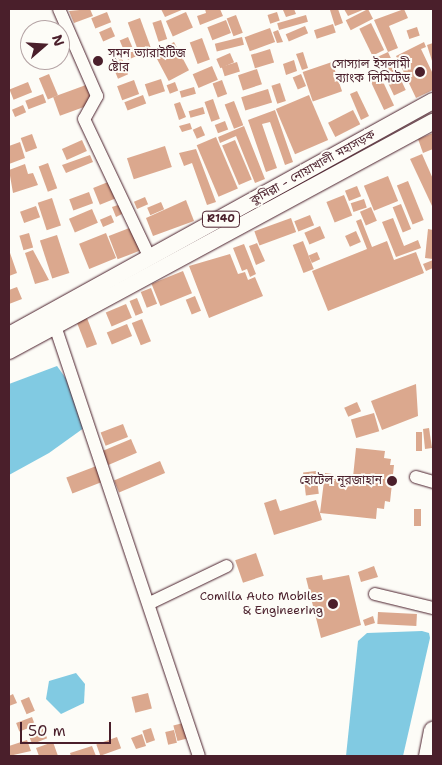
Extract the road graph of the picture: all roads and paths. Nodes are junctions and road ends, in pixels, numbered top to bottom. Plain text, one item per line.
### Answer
1 (59, 9) edge
2 (433, 102) edge
3 (433, 122) edge
4 (266, 194) junction
5 (278, 207) junction
6 (150, 258) junction
7 (55, 326) junction
8 (9, 335) edge
9 (9, 351) edge
10 (416, 477) dead end
11 (433, 482) edge
12 (227, 566) dead end
13 (375, 594) dead end
14 (150, 604) junction
15 (433, 608) edge
16 (433, 730) edge
17 (199, 756) edge
18 (428, 756) edge

1 - 6 street
2 - 4 main road, কুমিল্লা - নোয়াখালী মহাসড়ক / R140
3 - 5 main road, কুমিল্লা - নোয়াখালী মহাসড়ক / R140
4 - 5 main road
4 - 6 main road, কুমিল্লা - নোয়াখালী মহাসড়ক / R140
5 - 7 main road, কুমিল্লা - নোয়াখালী মহাসড়ক / R140
6 - 8 main road, কুমিল্লা - নোয়াখালী মহাসড়ক / R140
7 - 9 main road, কুমিল্লা - নোয়াখালী মহাসড়ক / R140
7 - 14 street
10 - 11 street
12 - 14 street
13 - 15 street
14 - 17 street
16 - 18 highway

